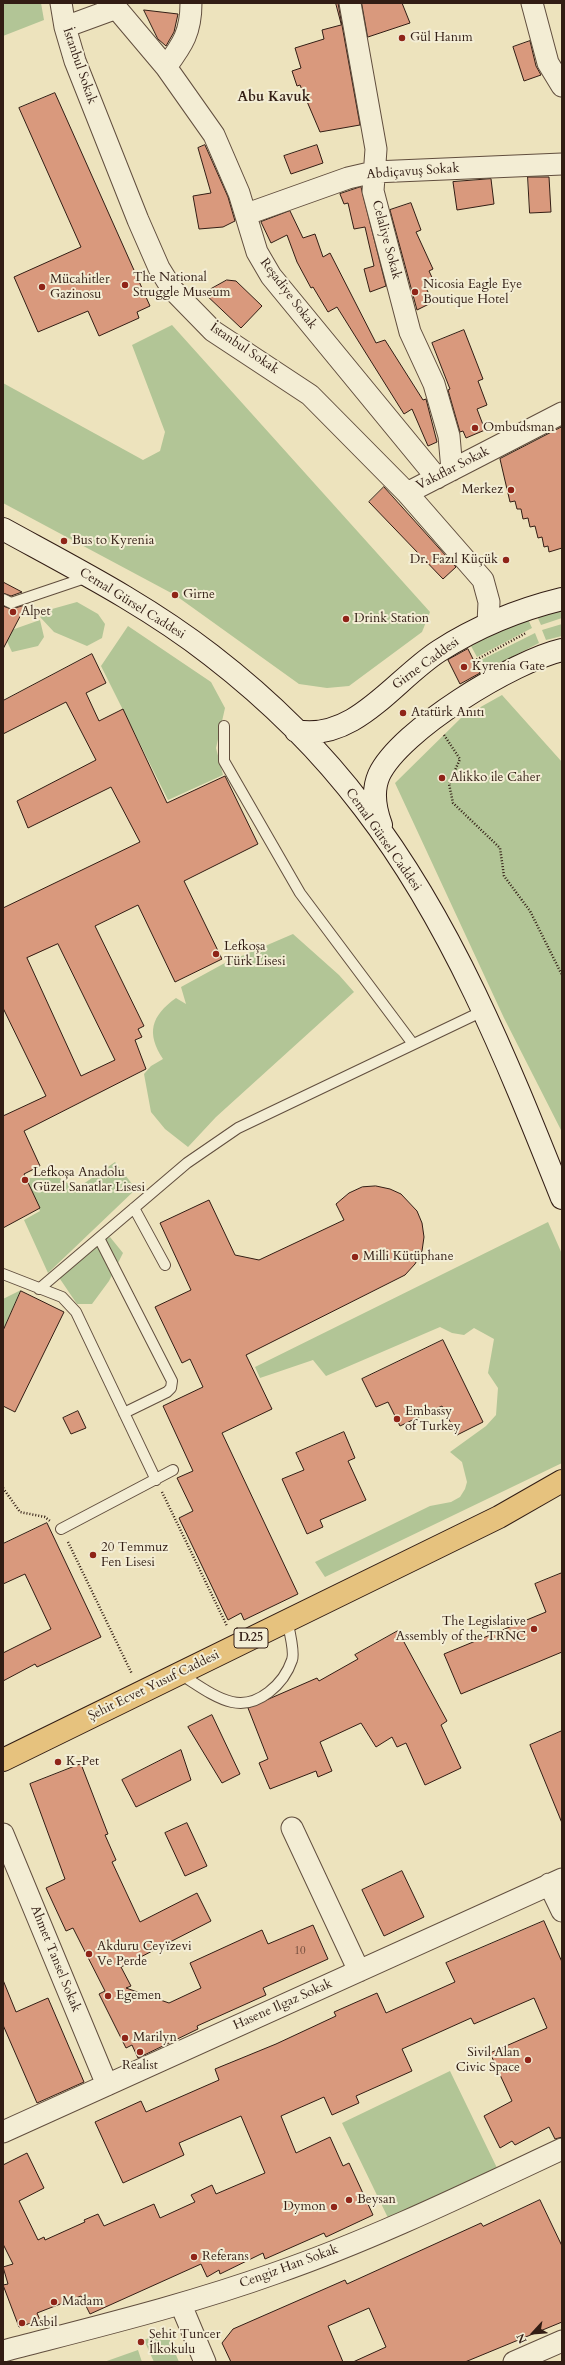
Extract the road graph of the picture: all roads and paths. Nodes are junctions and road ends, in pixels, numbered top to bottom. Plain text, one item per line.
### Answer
1 (60, 3) edge
2 (191, 3) edge
3 (350, 3) edge
4 (532, 3) edge
5 (115, 6) edge
6 (65, 27) junction
7 (166, 67) junction
8 (562, 86) edge
9 (562, 164) edge
10 (374, 172) junction
11 (247, 214) junction
12 (562, 413) edge
13 (444, 474) junction
14 (407, 493) junction
15 (3, 529) edge
16 (90, 577) junction
17 (3, 599) edge
18 (562, 600) edge
19 (488, 624) junction
20 (532, 630) dead end
21 (562, 650) edge
22 (474, 661) dead end
23 (224, 726) dead end
24 (296, 731) junction
25 (444, 735) dead end
26 (384, 836) junction
27 (562, 975) edge
28 (483, 1011) junction
29 (413, 1044) junction
30 (562, 1198) edge
31 (134, 1208) junction
32 (99, 1238) junction
33 (165, 1265) dead end
34 (3, 1274) edge
35 (39, 1289) junction
36 (124, 1413) junction
37 (173, 1470) dead end
38 (156, 1480) junction
39 (562, 1481) edge
40 (3, 1488) edge
41 (562, 1494) edge
42 (499, 1517) junction
43 (61, 1529) junction
44 (287, 1620) junction
45 (236, 1645) junction
46 (180, 1674) junction
47 (141, 1693) junction
48 (3, 1760) edge
49 (292, 1828) dead end
50 (3, 1834) edge
51 (556, 1882) edge
52 (562, 1911) edge
53 (359, 1971) junction
54 (107, 2085) junction
55 (3, 2132) edge
56 (562, 2149) edge
57 (181, 2305) junction
58 (562, 2341) edge
59 (3, 2351) edge
60 (205, 2362) edge
61 (514, 2362) edge

1 - 6 street, İstanbul Sokak
2 - 7 street
3 - 10 street, Celaliye Sokak
4 - 8 street
5 - 6 street
5 - 7 street, Reşadiye Sokak
6 - 14 street, İstanbul Sokak
7 - 11 street, Reşadiye Sokak
9 - 10 street, Abdiçavuş Sokak
10 - 11 street, Abdiçavuş Sokak
10 - 13 street, Celaliye Sokak
11 - 13 street, Reşadiye Sokak
12 - 13 street, Vakıflar Sokak
13 - 14 street, Vakıflar Sokak
14 - 19 street, İstanbul Sokak
15 - 16 main road, Cemal Gürsel Caddesi
16 - 17 lane
16 - 24 main road, Cemal Gürsel Caddesi
18 - 19 main road, Girne Caddesi
19 - 24 main road, Girne Caddesi
20 - 22 path
21 - 26 main road
23 - 29 lane
24 - 26 main road, Cemal Gürsel Caddesi
25 - 27 path
26 - 28 main road, Cemal Gürsel Caddesi
28 - 29 lane
28 - 30 main road, Cemal Gürsel Caddesi
29 - 31 lane
31 - 32 lane
31 - 33 lane
32 - 35 lane
32 - 36 lane
34 - 35 lane
35 - 36 lane
36 - 38 lane
37 - 38 lane
38 - 43 lane
38 - 45 path
39 - 42 main road, Şehit Ecvet Yusuf Caddesi / D.25
40 - 43 path
41 - 42 main road, Şehit Ecvet Yusuf Caddesi
42 - 44 main road, Şehit Ecvet Yusuf Caddesi / D.25
43 - 47 path
44 - 45 main road, Şehit Ecvet Yusuf Caddesi / D.25
44 - 46 lane
45 - 46 main road, Şehit Ecvet Yusuf Caddesi / D.25
46 - 47 main road, Şehit Ecvet Yusuf Caddesi / D.25
47 - 48 main road, Şehit Ecvet Yusuf Caddesi / D.25
49 - 53 street
50 - 54 street, Ahmet Tansel Sokak
51 - 52 street
51 - 53 street, Hasene Ilgaz Sokak
53 - 54 street, Hasene Ilgaz Sokak
54 - 55 street, Hasene Ilgaz Sokak
56 - 57 street, Cengiz Han Sokak
57 - 59 street, Cengiz Han Sokak
57 - 60 street
58 - 61 street

